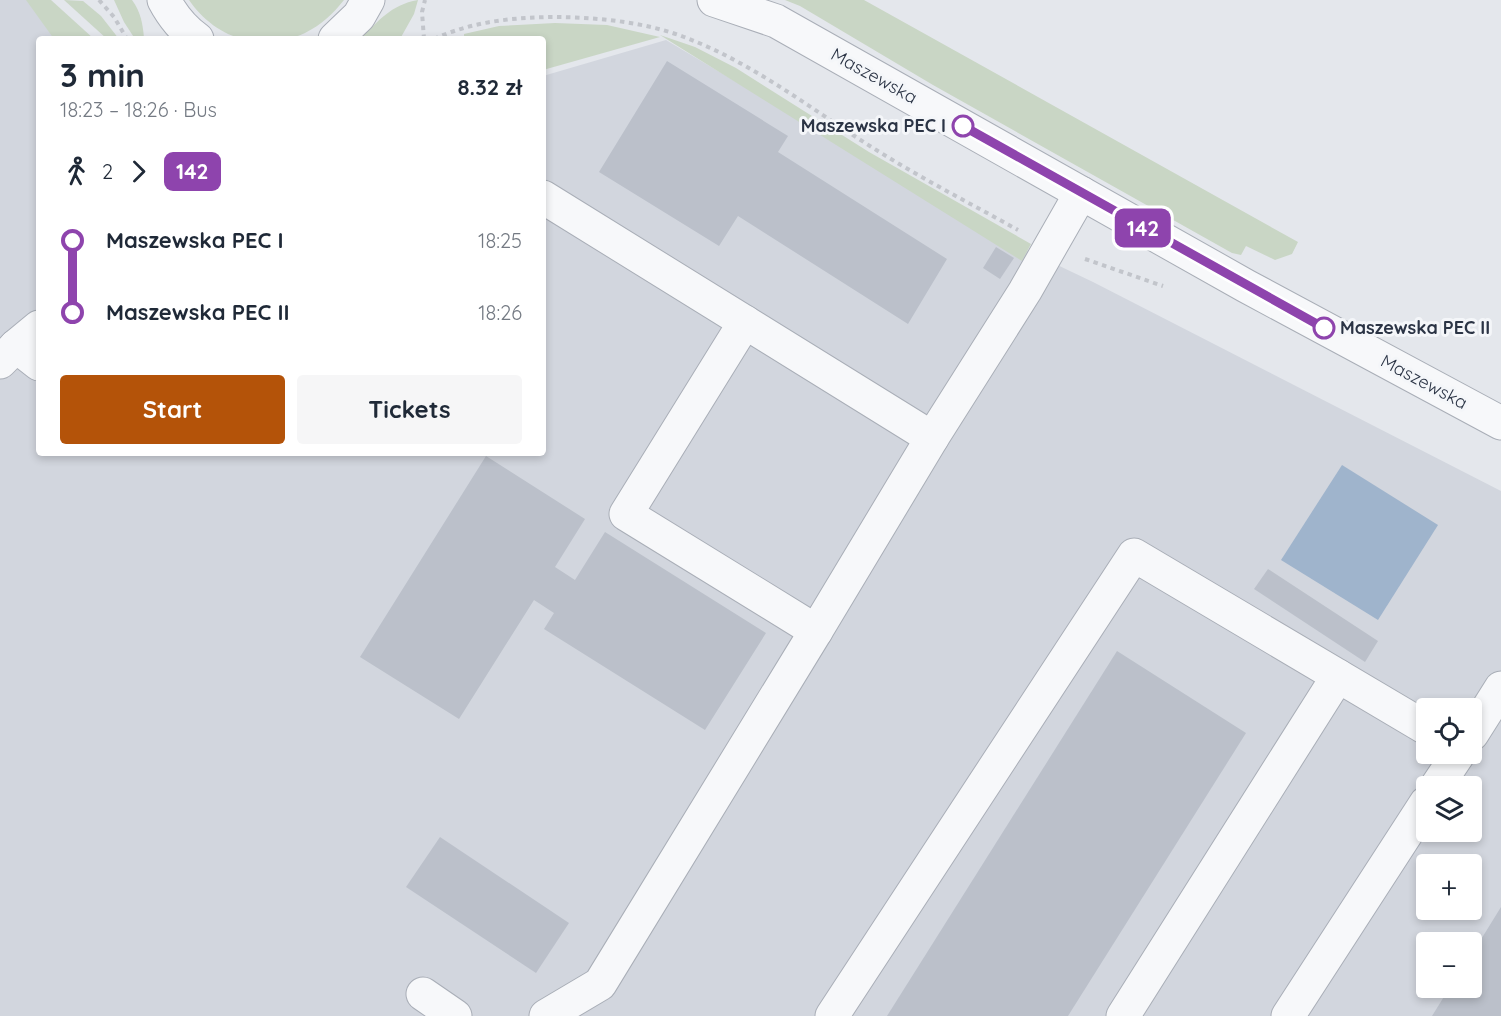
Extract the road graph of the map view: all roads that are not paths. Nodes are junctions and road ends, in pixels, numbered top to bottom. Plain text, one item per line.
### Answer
1 (368, 0) edge
2 (714, 0) edge
3 (167, 17) edge
4 (192, 36) edge
5 (338, 36) edge
6 (1081, 193) junction
7 (546, 199) edge
8 (745, 322) junction
9 (1501, 423) edge
10 (932, 438) junction
11 (816, 631) junction
12 (1338, 676) junction
13 (1501, 688) edge
14 (1482, 718) edge
15 (1416, 722) edge
16 (1416, 818) edge
17 (423, 994) dead end
18 (455, 1016) edge
19 (546, 1016) edge
20 (832, 1016) edge
21 (1123, 1016) edge
22 (1288, 1016) edge

1 - 5 street
2 - 6 street, Maszewska
3 - 4 street
6 - 9 street, Maszewska
6 - 10 street
7 - 8 street
8 - 10 street
8 - 11 street
10 - 11 street
11 - 19 street
12 - 15 street
12 - 20 street
12 - 21 street
13 - 14 street
16 - 22 street
17 - 18 street

